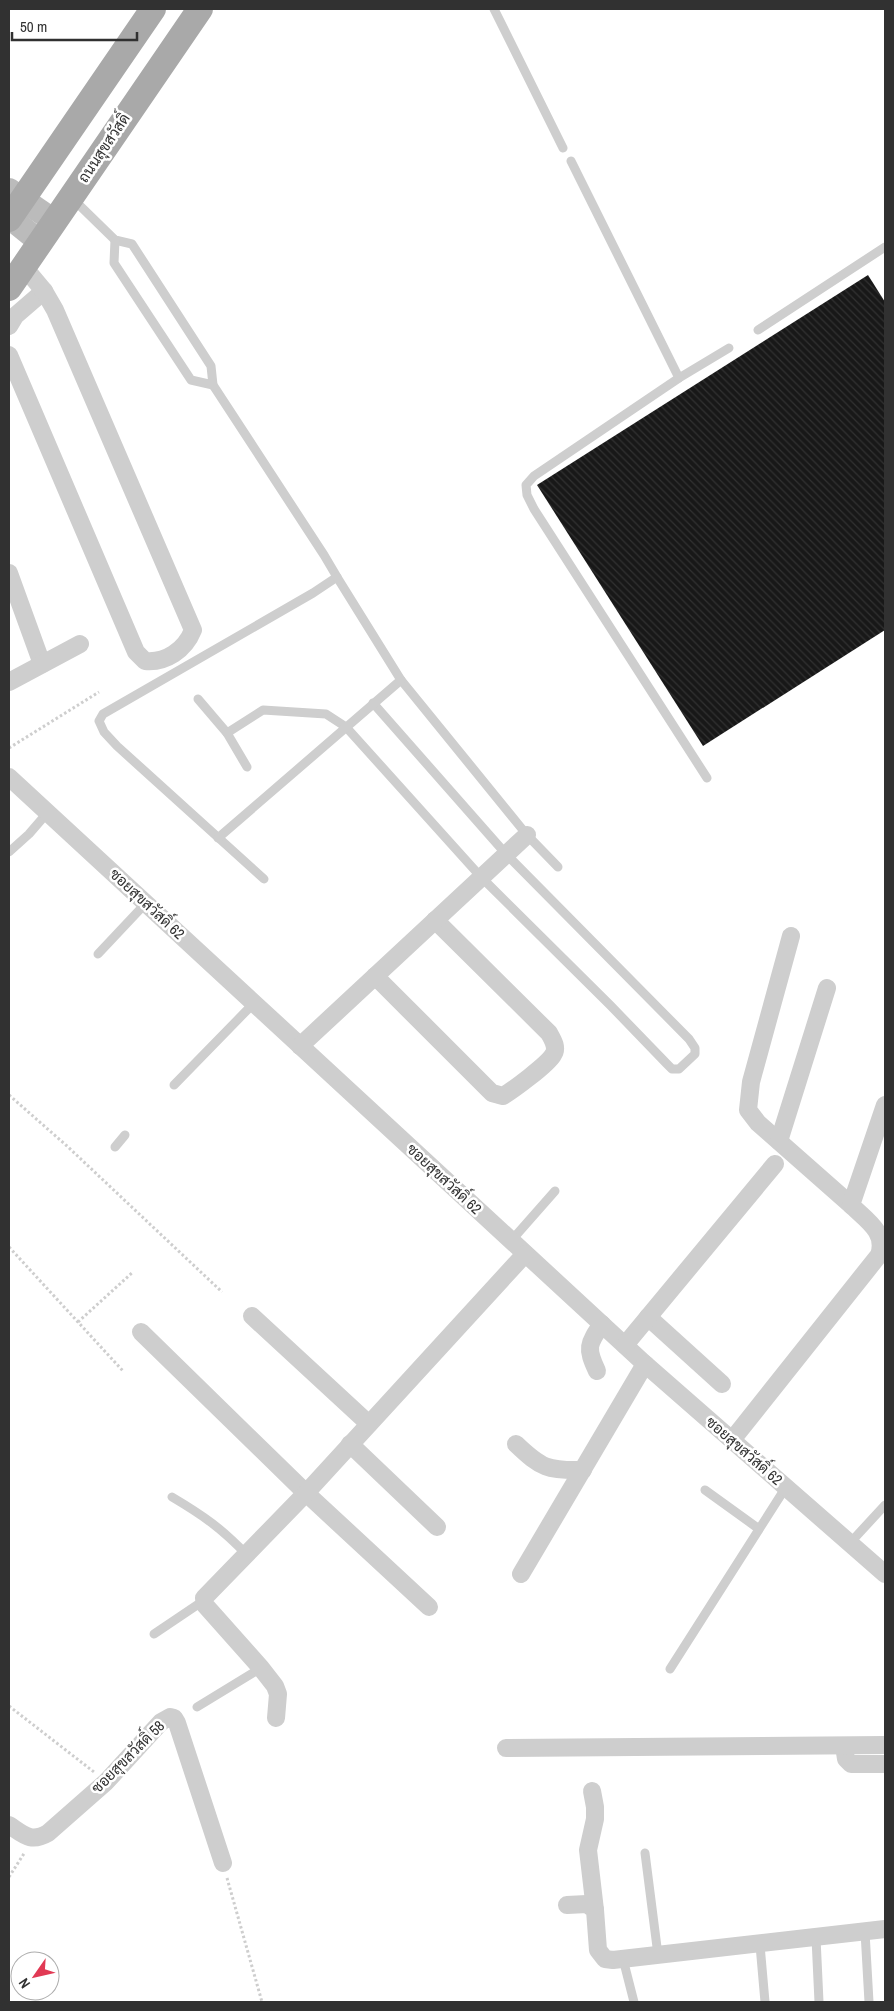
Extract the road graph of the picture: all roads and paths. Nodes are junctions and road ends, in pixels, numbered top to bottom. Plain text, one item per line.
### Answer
1 (153, 9) edge
2 (200, 9) edge
3 (494, 9) edge
4 (563, 148) dead end
5 (571, 161) dead end
6 (71, 197) junction
7 (12, 208) edge
8 (54, 221) junction
9 (115, 240) junction
10 (40, 242) junction
11 (885, 247) edge
12 (24, 267) junction
13 (9, 288) edge
14 (44, 292) junction
15 (9, 326) edge
16 (758, 330) dead end
17 (729, 348) dead end
18 (9, 355) edge
19 (679, 378) junction
20 (213, 385) junction
21 (9, 573) edge
22 (337, 577) junction
23 (80, 644) dead end
24 (42, 664) junction
25 (401, 680) junction
26 (9, 682) edge
27 (99, 692) dead end
28 (198, 699) dead end
29 (373, 703) junction
30 (346, 727) junction
31 (227, 733) junction
32 (9, 748) edge
33 (247, 767) dead end
34 (9, 777) edge
35 (707, 778) dead end
36 (48, 812) junction
37 (527, 835) junction
38 (218, 838) junction
39 (9, 852) edge
40 (506, 854) junction
41 (558, 867) dead end
42 (481, 877) junction
43 (264, 879) dead end
44 (146, 903) junction
45 (435, 920) junction
46 (791, 936) dead end
47 (98, 954) dead end
48 (375, 976) junction
49 (827, 988) dead end
50 (254, 1003) junction
51 (300, 1046) junction
52 (174, 1085) dead end
53 (9, 1095) edge
54 (885, 1105) edge
55 (125, 1135) dead end
56 (779, 1141) junction
57 (115, 1147) dead end
58 (775, 1164) dead end
59 (555, 1191) dead end
60 (851, 1205) junction
61 (511, 1241) junction
62 (884, 1245) edge
63 (9, 1247) edge
64 (525, 1254) junction
65 (133, 1272) dead end
66 (222, 1292) dead end
67 (252, 1316) dead end
68 (648, 1317) junction
69 (78, 1322) junction
70 (602, 1324) junction
71 (141, 1332) dead end
72 (624, 1345) junction
73 (646, 1364) junction
74 (123, 1371) dead end
75 (597, 1371) dead end
76 (722, 1384) dead end
77 (369, 1424) junction
78 (732, 1440) junction
79 (350, 1444) junction
80 (516, 1444) dead end
81 (583, 1470) junction
82 (786, 1487) junction
83 (705, 1490) dead end
84 (306, 1493) junction
85 (172, 1497) dead end
86 (885, 1505) edge
87 (437, 1527) dead end
88 (759, 1528) junction
89 (850, 1543) junction
90 (247, 1555) junction
91 (521, 1574) dead end
92 (885, 1574) edge
93 (203, 1601) junction
94 (429, 1607) dead end
95 (154, 1634) dead end
96 (261, 1668) junction
97 (670, 1669) dead end
98 (9, 1706) edge
99 (197, 1707) dead end
100 (276, 1718) dead end
101 (844, 1746) junction
102 (885, 1746) edge
103 (506, 1748) dead end
104 (885, 1764) edge
105 (106, 1782) junction
106 (592, 1791) dead end
107 (9, 1826) edge
108 (33, 1839) junction
109 (645, 1853) dead end
110 (223, 1863) joint
111 (9, 1876) edge
112 (568, 1905) dead end
113 (595, 1910) junction
114 (885, 1929) edge
115 (865, 1932) junction
116 (816, 1938) junction
117 (760, 1945) junction
118 (658, 1955) junction
119 (623, 1959) junction
120 (262, 2002) edge
121 (634, 2002) edge
122 (765, 2002) edge
123 (819, 2002) edge
124 (869, 2002) edge

1 - 7 main road
2 - 6 main road, ถนนสุขสวัสดิ์
3 - 4 lane
5 - 19 lane
6 - 8 main road, ถนนสุขสวัสดิ์
6 - 9 lane
7 - 8 main road
7 - 10 main road
8 - 10 main road, ถนนสุขสวัสดิ์
9 - 20 lane
9 - 20 lane
10 - 12 main road, ถนนสุขสวัสดิ์
11 - 16 lane
12 - 13 main road, ถนนสุขสวัสดิ์
12 - 14 street
14 - 15 street
14 - 18 street
17 - 19 lane
19 - 35 lane
20 - 22 lane
21 - 24 street
22 - 25 lane
22 - 38 lane
23 - 24 street
24 - 26 street
25 - 29 lane
25 - 37 lane
27 - 32 path
28 - 31 lane
29 - 30 lane
29 - 40 lane
30 - 31 lane
30 - 38 lane
30 - 42 lane
31 - 33 lane
34 - 36 street, ซอยสุขสวัสดิ์ 62
36 - 39 lane
36 - 44 street, ซอยสุขสวัสดิ์ 62
37 - 40 street
37 - 41 lane
38 - 43 lane
40 - 42 street
40 - 42 lane
42 - 45 street
44 - 47 lane
44 - 50 street, ซอยสุขสวัสดิ์ 62
45 - 48 street
45 - 48 street
46 - 56 street
48 - 51 street
49 - 56 street
50 - 51 street, ซอยสุขสวัสดิ์ 62
50 - 52 lane
51 - 61 street, ซอยสุขสวัสดิ์ 62
53 - 66 path
54 - 60 street
55 - 57 lane
56 - 60 street
58 - 68 street
59 - 61 lane
60 - 62 street
61 - 64 street, ซอยสุขสวัสดิ์ 62
62 - 78 street
63 - 69 path
64 - 70 street, ซอยสุขสวัสดิ์ 62
64 - 77 street
65 - 69 path
67 - 77 street
68 - 72 street
68 - 76 street
69 - 74 path
70 - 72 street, ซอยสุขสวัสดิ์ 62
70 - 75 street
71 - 84 street
72 - 73 street, ซอยสุขสวัสดิ์ 62
73 - 78 street, ซอยสุขสวัสดิ์ 62
73 - 81 street
77 - 79 street
78 - 82 street, ซอยสุขสวัสดิ์ 62
79 - 84 street
79 - 87 street
80 - 81 street
81 - 91 street
82 - 88 lane
82 - 89 street, ซอยสุขสวัสดิ์ 62
83 - 88 lane
84 - 90 street
84 - 94 street
85 - 90 lane
86 - 89 lane
88 - 97 lane
89 - 92 street, ซอยสุขสวัสดิ์ 62
90 - 93 street
93 - 95 lane
93 - 96 street
96 - 99 lane
96 - 100 street
98 - 105 path
101 - 102 street
101 - 103 street
101 - 104 street
105 - 108 street, ซอยสุขสวัสดิ์ 58
105 - 110 street, ซอยสุขสวัสดิ์ 58
106 - 113 street
107 - 108 street
108 - 111 path
109 - 118 lane
110 - 120 path
112 - 113 street
113 - 119 street
114 - 115 street
115 - 116 street
115 - 124 lane
116 - 117 street
116 - 123 lane
117 - 118 street
117 - 122 lane
118 - 119 street
119 - 121 lane

